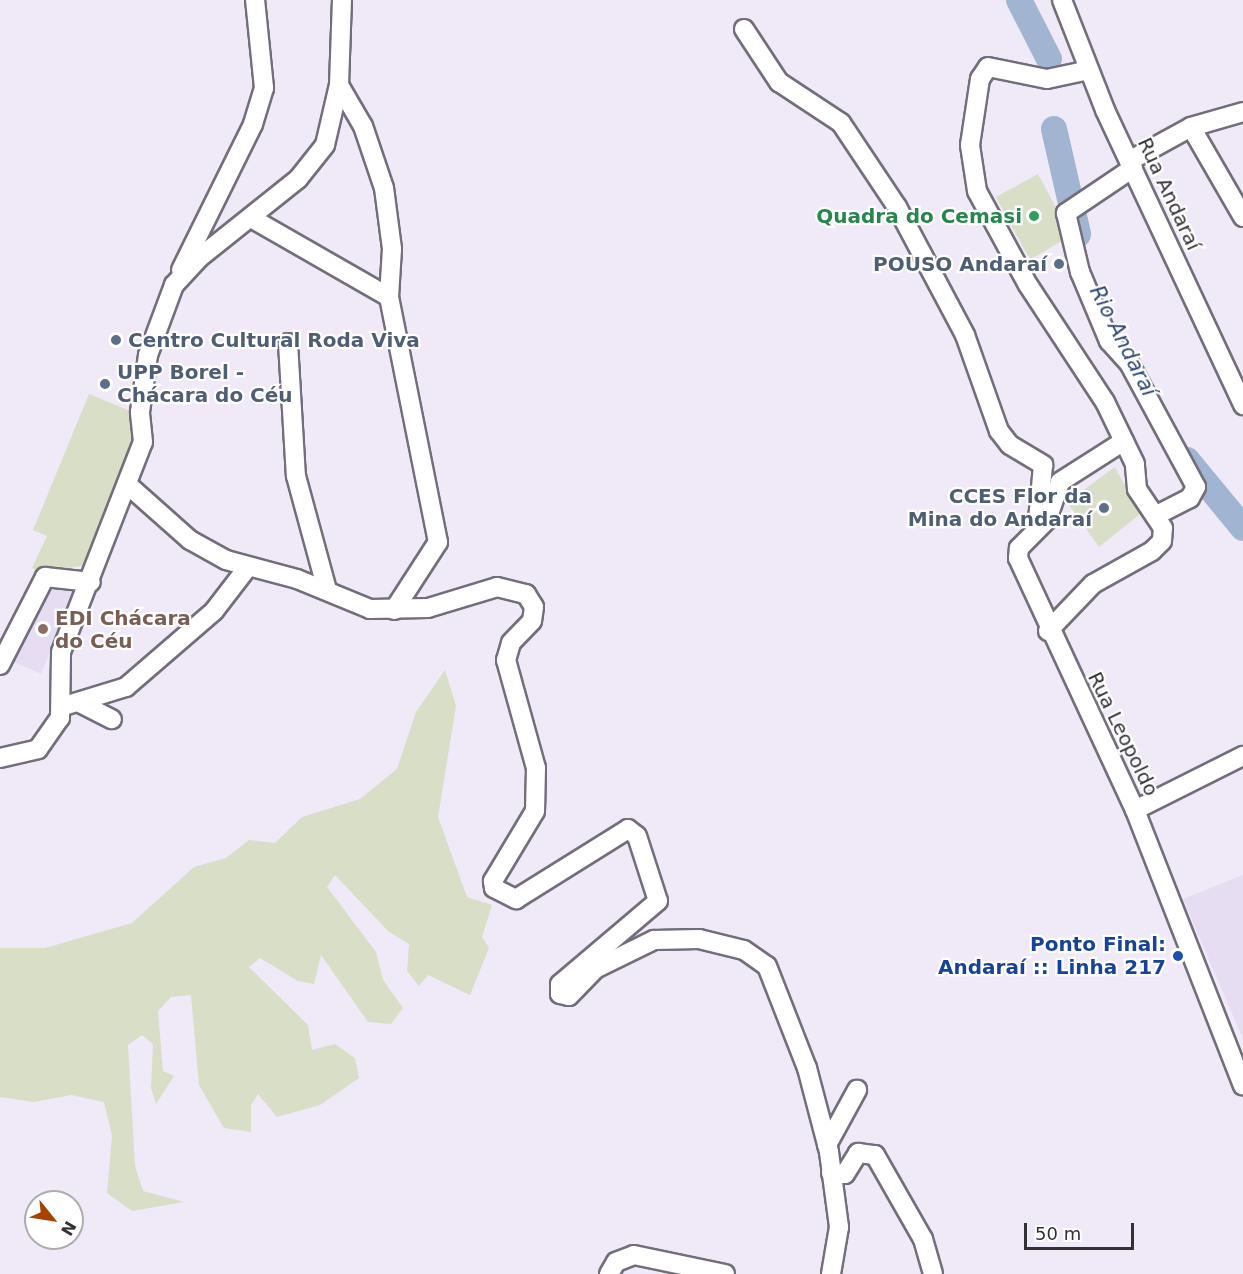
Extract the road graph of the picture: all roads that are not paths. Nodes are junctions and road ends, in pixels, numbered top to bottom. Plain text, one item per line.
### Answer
1 (255, 0) edge
2 (342, 0) edge
3 (1062, 0) edge
4 (744, 29) dead end
5 (1089, 70) junction
6 (339, 85) junction
7 (1243, 112) edge
8 (1191, 127) junction
9 (1131, 165) junction
10 (1243, 217) edge
11 (251, 218) junction
12 (174, 285) junction
13 (389, 297) junction
14 (288, 344) dead end
15 (1243, 405) edge
16 (1124, 441) junction
17 (128, 485) junction
18 (1155, 516) junction
19 (1037, 534) junction
20 (247, 568) junction
21 (91, 582) junction
22 (327, 590) junction
23 (394, 610) junction
24 (1048, 631) junction
25 (0, 665) edge
26 (71, 704) junction
27 (112, 719) dead end
28 (1243, 756) edge
29 (0, 758) edge
30 (1135, 810) junction
31 (1243, 1086) edge
32 (857, 1090) dead end
33 (827, 1145) junction
34 (831, 1173) junction
35 (609, 1274) edge
36 (725, 1274) edge
37 (831, 1274) edge
38 (933, 1274) edge

1 - 12 street
2 - 6 street
3 - 5 street, Rua Andaraí
4 - 19 street
5 - 9 street, Rua Andaraí
5 - 16 street
6 - 11 street
6 - 13 street
7 - 8 street
8 - 9 street
8 - 10 street
9 - 15 street, Rua Andaraí
9 - 18 street
11 - 12 street
11 - 13 street
12 - 17 street
13 - 23 street
14 - 22 street
16 - 18 street
16 - 19 street, Rua Leopoldo
17 - 20 street
17 - 21 street
18 - 24 street
19 - 24 street, Rua Leopoldo
20 - 22 street
20 - 26 street
21 - 25 street
21 - 26 street
22 - 23 street
23 - 33 street
24 - 30 street, Rua Leopoldo
26 - 27 street
26 - 29 street
28 - 30 street
30 - 31 street, Rua Leopoldo
32 - 33 street
33 - 34 street
34 - 37 street
34 - 38 street
35 - 36 street

